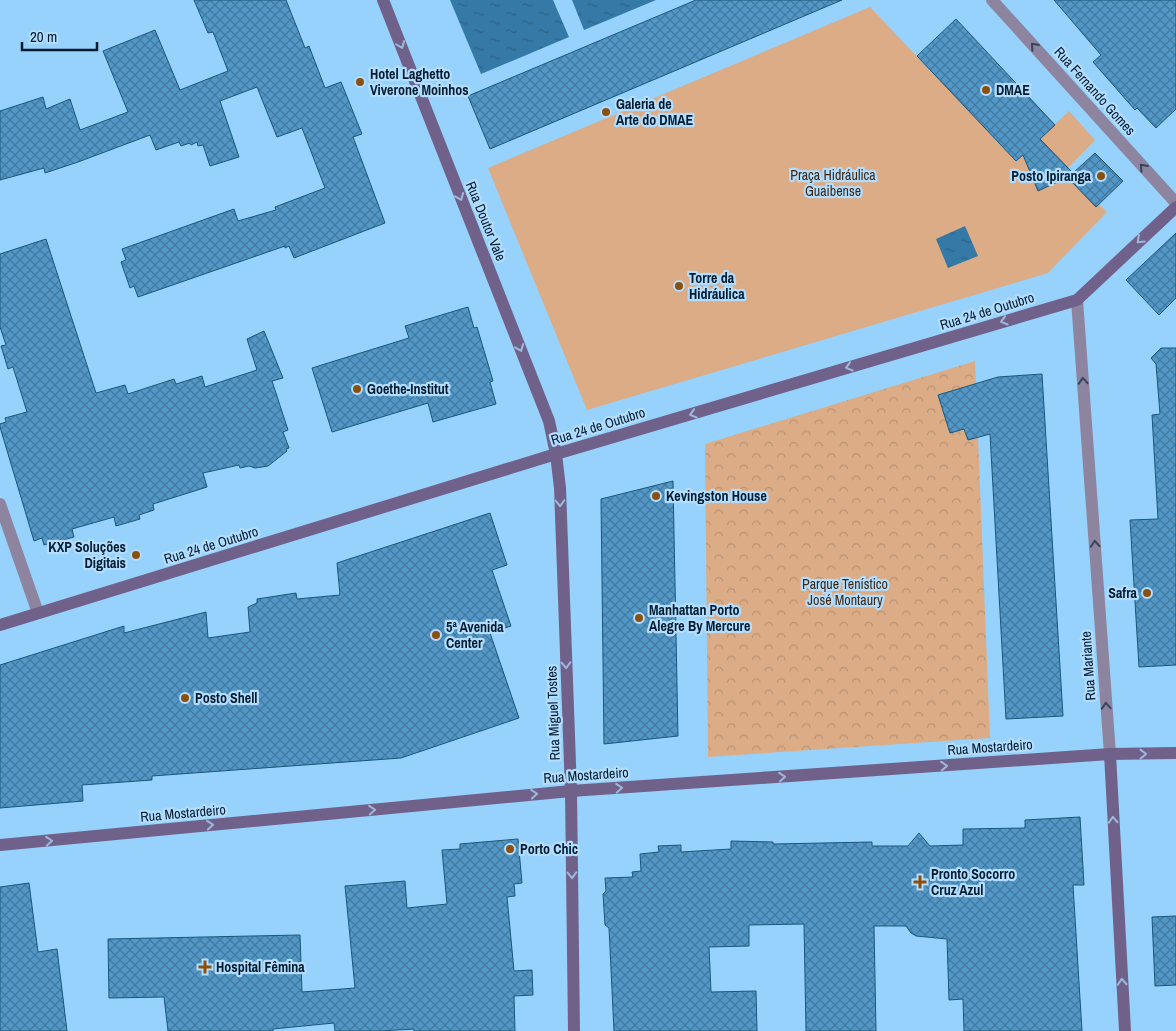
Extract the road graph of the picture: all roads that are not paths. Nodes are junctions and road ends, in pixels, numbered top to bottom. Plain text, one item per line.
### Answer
1 (383, 0) edge
2 (992, 0) edge
3 (1176, 203) edge
4 (1176, 207) edge
5 (1077, 300) junction
6 (556, 454) junction
7 (0, 504) edge
8 (38, 614) junction
9 (0, 625) edge
10 (1176, 753) edge
11 (1110, 754) junction
12 (571, 791) junction
13 (0, 845) edge
14 (574, 1031) edge
15 (1125, 1031) edge

1 -> 6 main road, Rua Doutor Vale
3 -> 2 street, Rua Fernando Gomes
4 -> 5 main road, Rua 24 de Outubro
5 -> 6 main road, Rua 24 de Outubro
11 -> 5 street, Rua Mariante
6 - 8 main road, Rua 24 de Outubro
6 -> 12 main road, Rua Miguel Tostes
7 - 8 street
8 - 9 main road, Rua 24 de Outubro
11 -> 10 main road, Rua Mostardeiro
12 -> 11 main road, Rua Mostardeiro
15 -> 11 main road, Rua Mariante
13 -> 12 main road, Rua Mostardeiro
12 -> 14 main road, Rua Miguel Tostes

